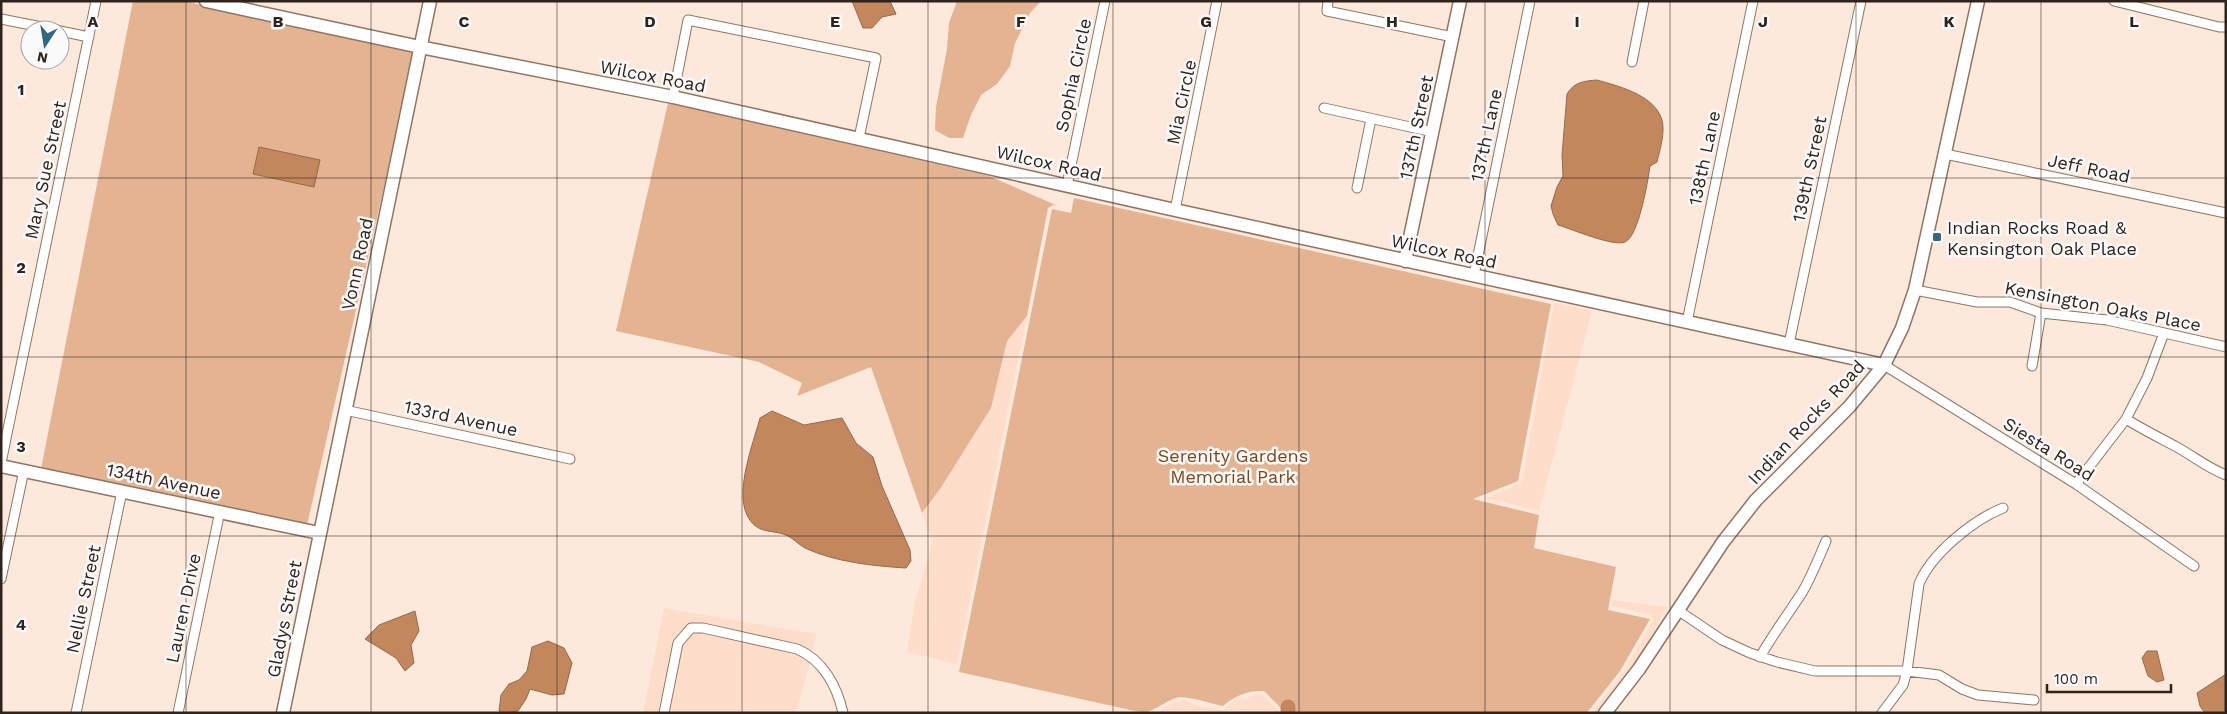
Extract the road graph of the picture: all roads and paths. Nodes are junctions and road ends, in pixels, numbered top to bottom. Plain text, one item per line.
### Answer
1 (96, 1) edge
2 (206, 1) edge
3 (430, 1) edge
4 (1105, 1) edge
5 (1217, 1) edge
6 (1328, 1) edge
7 (1460, 1) edge
8 (1530, 1) edge
9 (1644, 1) edge
10 (1753, 1) edge
11 (1861, 1) edge
12 (1978, 1) edge
13 (2114, 1) edge
14 (1, 19) edge
15 (20, 23) edge
16 (2226, 27) edge
17 (70, 33) edge
18 (89, 37) junction
19 (1453, 37) junction
20 (420, 47) junction
21 (1632, 62) dead end
22 (673, 97) junction
23 (1324, 108) dead end
24 (1371, 119) junction
25 (1433, 132) junction
26 (859, 138) junction
27 (1946, 154) junction
28 (1067, 185) junction
29 (1356, 188) dead end
30 (1175, 210) junction
31 (2226, 213) edge
32 (1405, 261) junction
33 (1474, 275) junction
34 (1914, 290) junction
35 (2040, 313) junction
36 (1687, 322) junction
37 (2164, 333) junction
38 (1789, 344) junction
39 (2226, 347) edge
40 (1884, 364) junction
41 (2032, 366) dead end
42 (345, 410) junction
43 (2126, 419) junction
44 (570, 458) dead end
45 (1, 464) edge
46 (24, 470) junction
47 (2226, 475) edge
48 (2076, 484) junction
49 (122, 491) junction
50 (2003, 508) dead end
51 (220, 511) junction
52 (319, 533) junction
53 (1826, 541) dead end
54 (2194, 566) dead end
55 (1, 580) edge
56 (1679, 610) junction
57 (1760, 657) junction
58 (1907, 671) junction
59 (2034, 700) dead end
60 (76, 713) edge
61 (178, 713) edge
62 (283, 713) edge
63 (664, 713) edge
64 (843, 713) edge
65 (1605, 713) edge
66 (1882, 713) edge

1 - 18 street, Mary Sue Street
2 - 20 street, Wilcox Road
3 - 20 street, Vonn Road
4 - 28 street, Sophia Circle
5 - 30 street, Mia Circle
6 - 19 street
7 - 19 street, 137th Street
8 - 33 street, 137th Lane
9 - 21 street
10 - 36 street, 138th Lane
11 - 38 street, 139th Street
12 - 27 street, Indian Rocks Road
13 - 16 street
14 - 15 street
17 - 18 street
18 - 45 street, Mary Sue Street
19 - 25 street, 137th Street
20 - 22 street, Wilcox Road
20 - 42 street, Vonn Road
22 - 26 street, Wilcox Road
22 - 26 street
23 - 24 street
24 - 25 street
24 - 29 street
25 - 32 street, 137th Street
26 - 28 street, Wilcox Road
27 - 31 street, Jeff Road
27 - 34 street, Indian Rocks Road
28 - 30 street, Wilcox Road
30 - 32 street, Wilcox Road
32 - 33 street, Wilcox Road
33 - 36 street, Wilcox Road
34 - 35 street, Kensington Oaks Place
34 - 40 street, Indian Rocks Road
35 - 37 street, Kensington Oaks Place
35 - 41 street
36 - 38 street, Wilcox Road
37 - 39 street, Kensington Oaks Place
37 - 43 street
38 - 40 street, Wilcox Road
40 - 48 street, Siesta Road
40 - 56 street, Indian Rocks Road
42 - 44 street, 133rd Avenue
42 - 52 street, Vonn Road
43 - 47 street
43 - 48 street
45 - 46 street, 134th Avenue
46 - 49 street, 134th Avenue
46 - 55 street
48 - 54 street, Siesta Road
49 - 51 street, 134th Avenue
49 - 60 street, Nellie Street
50 - 58 street
51 - 52 street, 134th Avenue
51 - 61 street, Lauren Drive
52 - 62 street, Gladys Street
53 - 57 street
56 - 57 street
56 - 65 street, Indian Rocks Road
57 - 58 street
58 - 59 street
58 - 66 street
63 - 64 street

